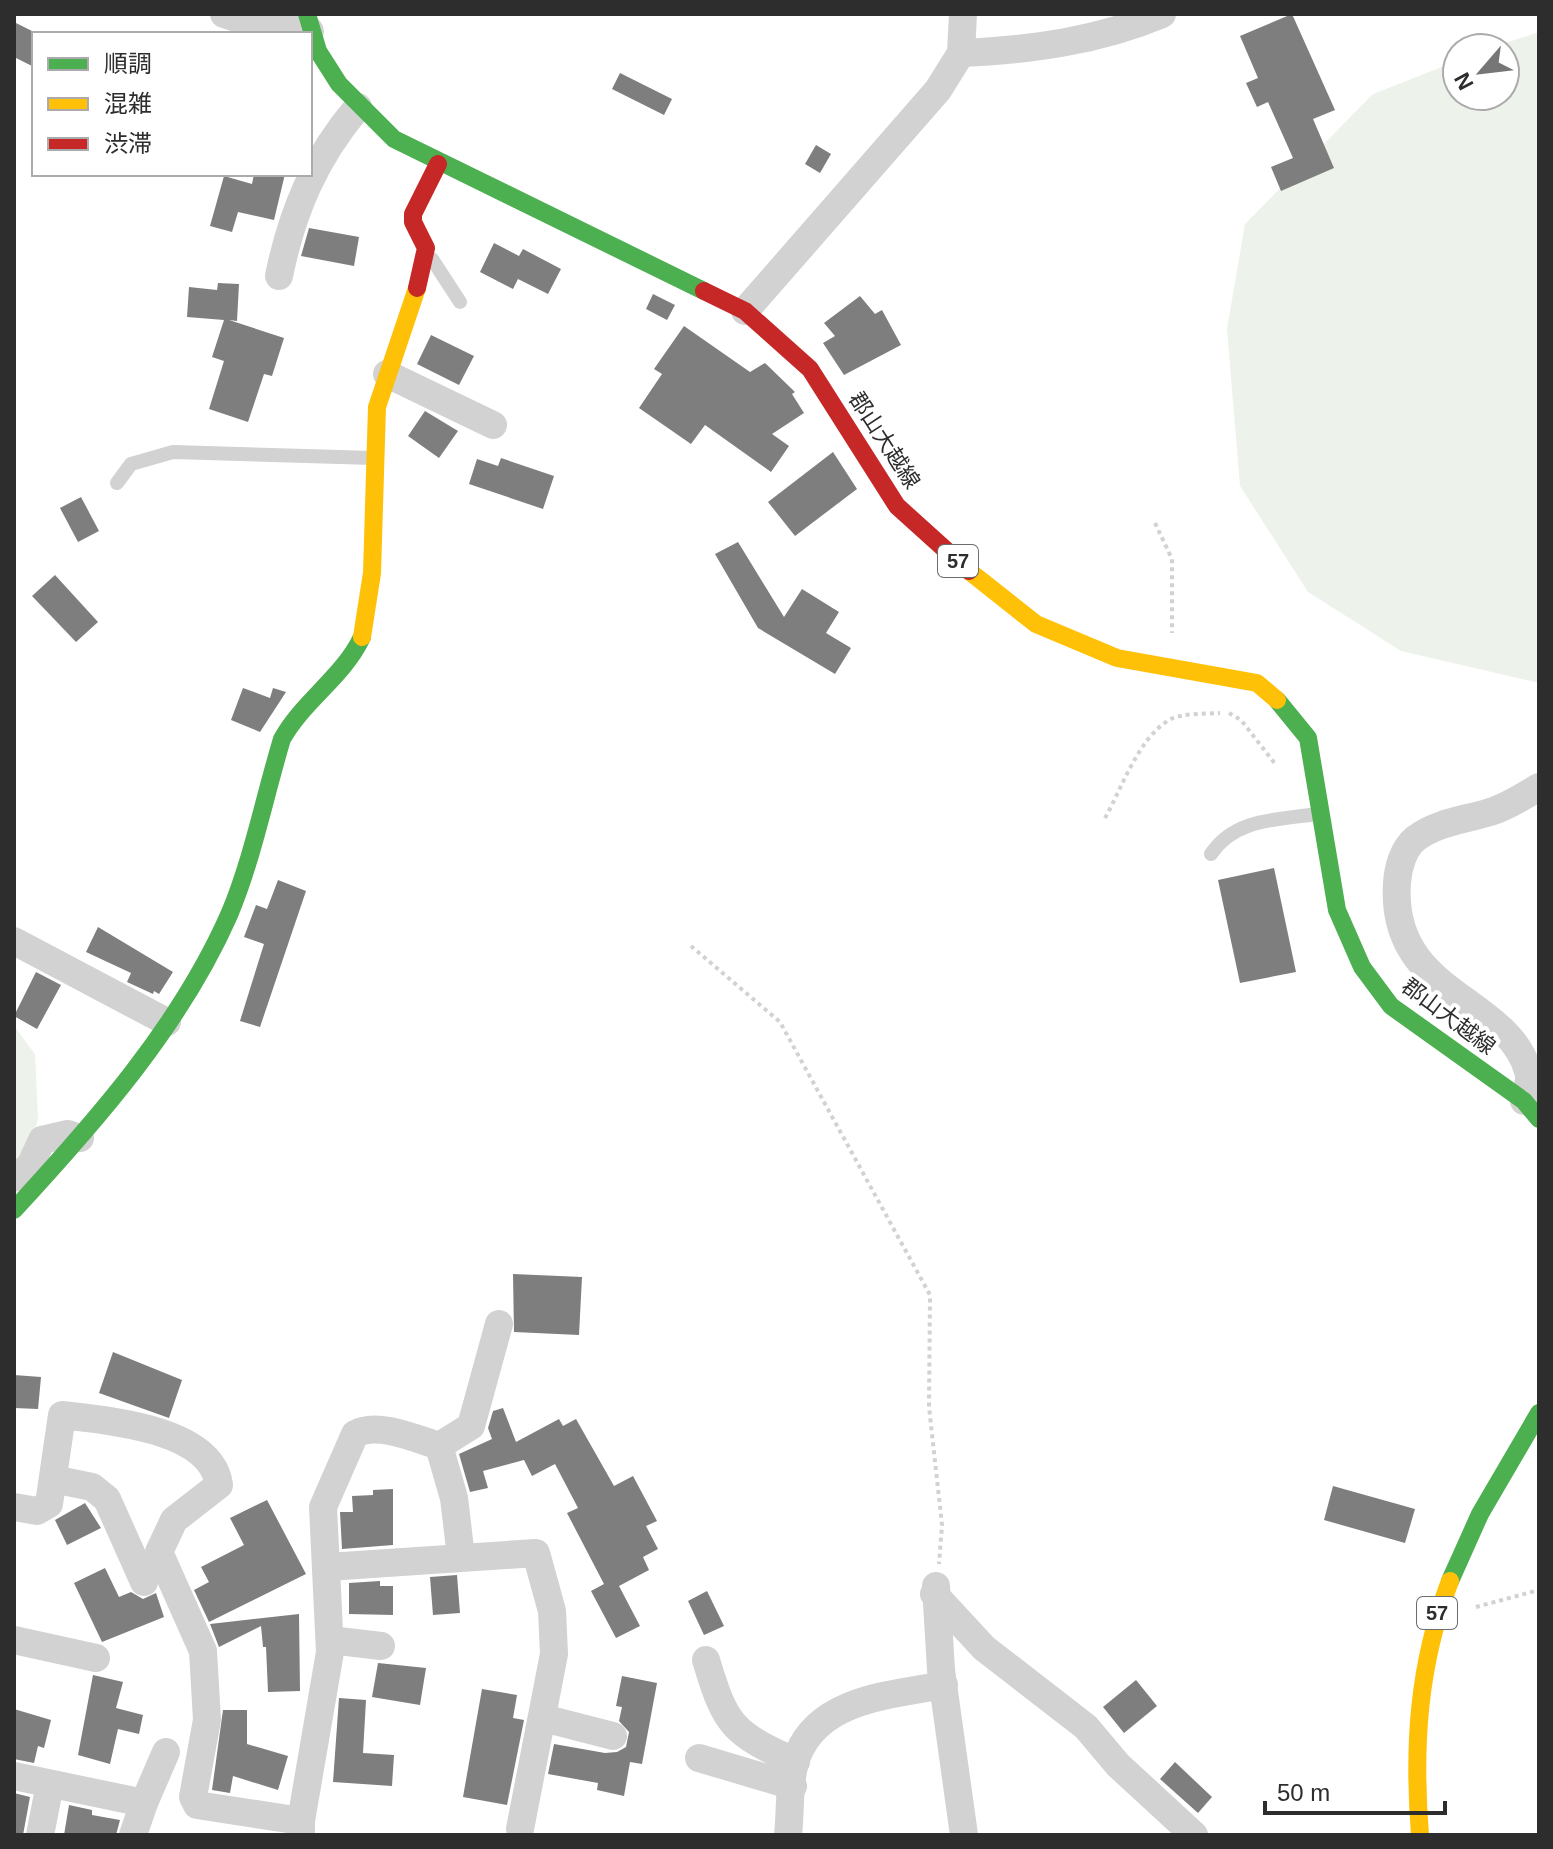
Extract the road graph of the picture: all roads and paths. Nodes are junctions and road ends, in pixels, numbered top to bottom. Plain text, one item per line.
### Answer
1 (224, 14) edge
2 (963, 14) edge
3 (1162, 14) edge
4 (309, 23) edge
5 (961, 53) junction
6 (358, 107) junction
7 (438, 164) junction
8 (312, 173) edge
9 (310, 176) edge
10 (426, 248) junction
11 (279, 276) dead end
12 (460, 302) dead end
13 (745, 311) junction
14 (387, 374) junction
15 (493, 425) dead end
16 (374, 458) junction
17 (117, 483) dead end
18 (1155, 523) dead end
19 (1170, 667) junction
20 (1284, 774) dead end
21 (1539, 787) edge
22 (1322, 813) junction
23 (1105, 818) dead end
24 (1211, 854) dead end
25 (14, 941) edge
26 (691, 946) dead end
27 (167, 1022) junction
28 (1534, 1110) edge
29 (80, 1138) junction
30 (14, 1178) edge
31 (14, 1210) edge
32 (499, 1324) dead end
33 (1539, 1413) edge
34 (439, 1446) junction
35 (53, 1479) junction
36 (14, 1507) edge
37 (461, 1557) junction
38 (328, 1567) junction
39 (144, 1582) dead end
40 (936, 1586) junction
41 (1539, 1590) edge
42 (1437, 1611) junction
43 (14, 1640) edge
44 (330, 1640) junction
45 (381, 1646) dead end
46 (96, 1658) dead end
47 (706, 1660) dead end
48 (944, 1685) junction
49 (543, 1718) junction
50 (613, 1736) dead end
51 (166, 1752) dead end
52 (699, 1758) dead end
53 (794, 1774) junction
54 (14, 1776) edge
55 (50, 1784) junction
56 (144, 1803) junction
57 (301, 1828) edge
58 (520, 1829) dead end
59 (40, 1835) edge
60 (133, 1835) edge
61 (788, 1835) edge
62 (964, 1835) edge
63 (1194, 1835) edge
64 (1420, 1835) edge

1 - 4 street
2 - 5 street
3 - 5 street
4 - 6 main road, 郡山大越線 / 57
5 - 13 street
6 - 7 main road, 郡山大越線 / 57
6 - 8 street
7 - 10 main road
7 - 13 main road, 郡山大越線 / 57
9 - 11 street
10 - 12 lane
10 - 14 main road
13 - 19 main road, 郡山大越線 / 57
14 - 15 street
14 - 16 main road
16 - 17 lane
16 - 27 main road
18 - 19 path
19 - 22 main road, 郡山大越線 / 57
20 - 23 path
21 - 28 street
22 - 24 lane
22 - 28 main road, 郡山大越線 / 57
25 - 27 street
26 - 40 path
27 - 29 main road
29 - 30 street
29 - 31 main road
32 - 34 street
33 - 42 main road, 57
34 - 37 street
34 - 38 street
35 - 36 street
35 - 39 street
35 - 57 street
37 - 38 street
37 - 49 street
38 - 44 street
40 - 48 street
40 - 63 street
41 - 42 path
42 - 64 main road, 57
43 - 46 street
44 - 45 street
44 - 57 street
47 - 53 street
48 - 53 street
48 - 62 street
49 - 50 street
49 - 58 street
51 - 56 street
52 - 53 street
53 - 61 street
54 - 55 street
55 - 56 street
55 - 59 street
56 - 60 street

